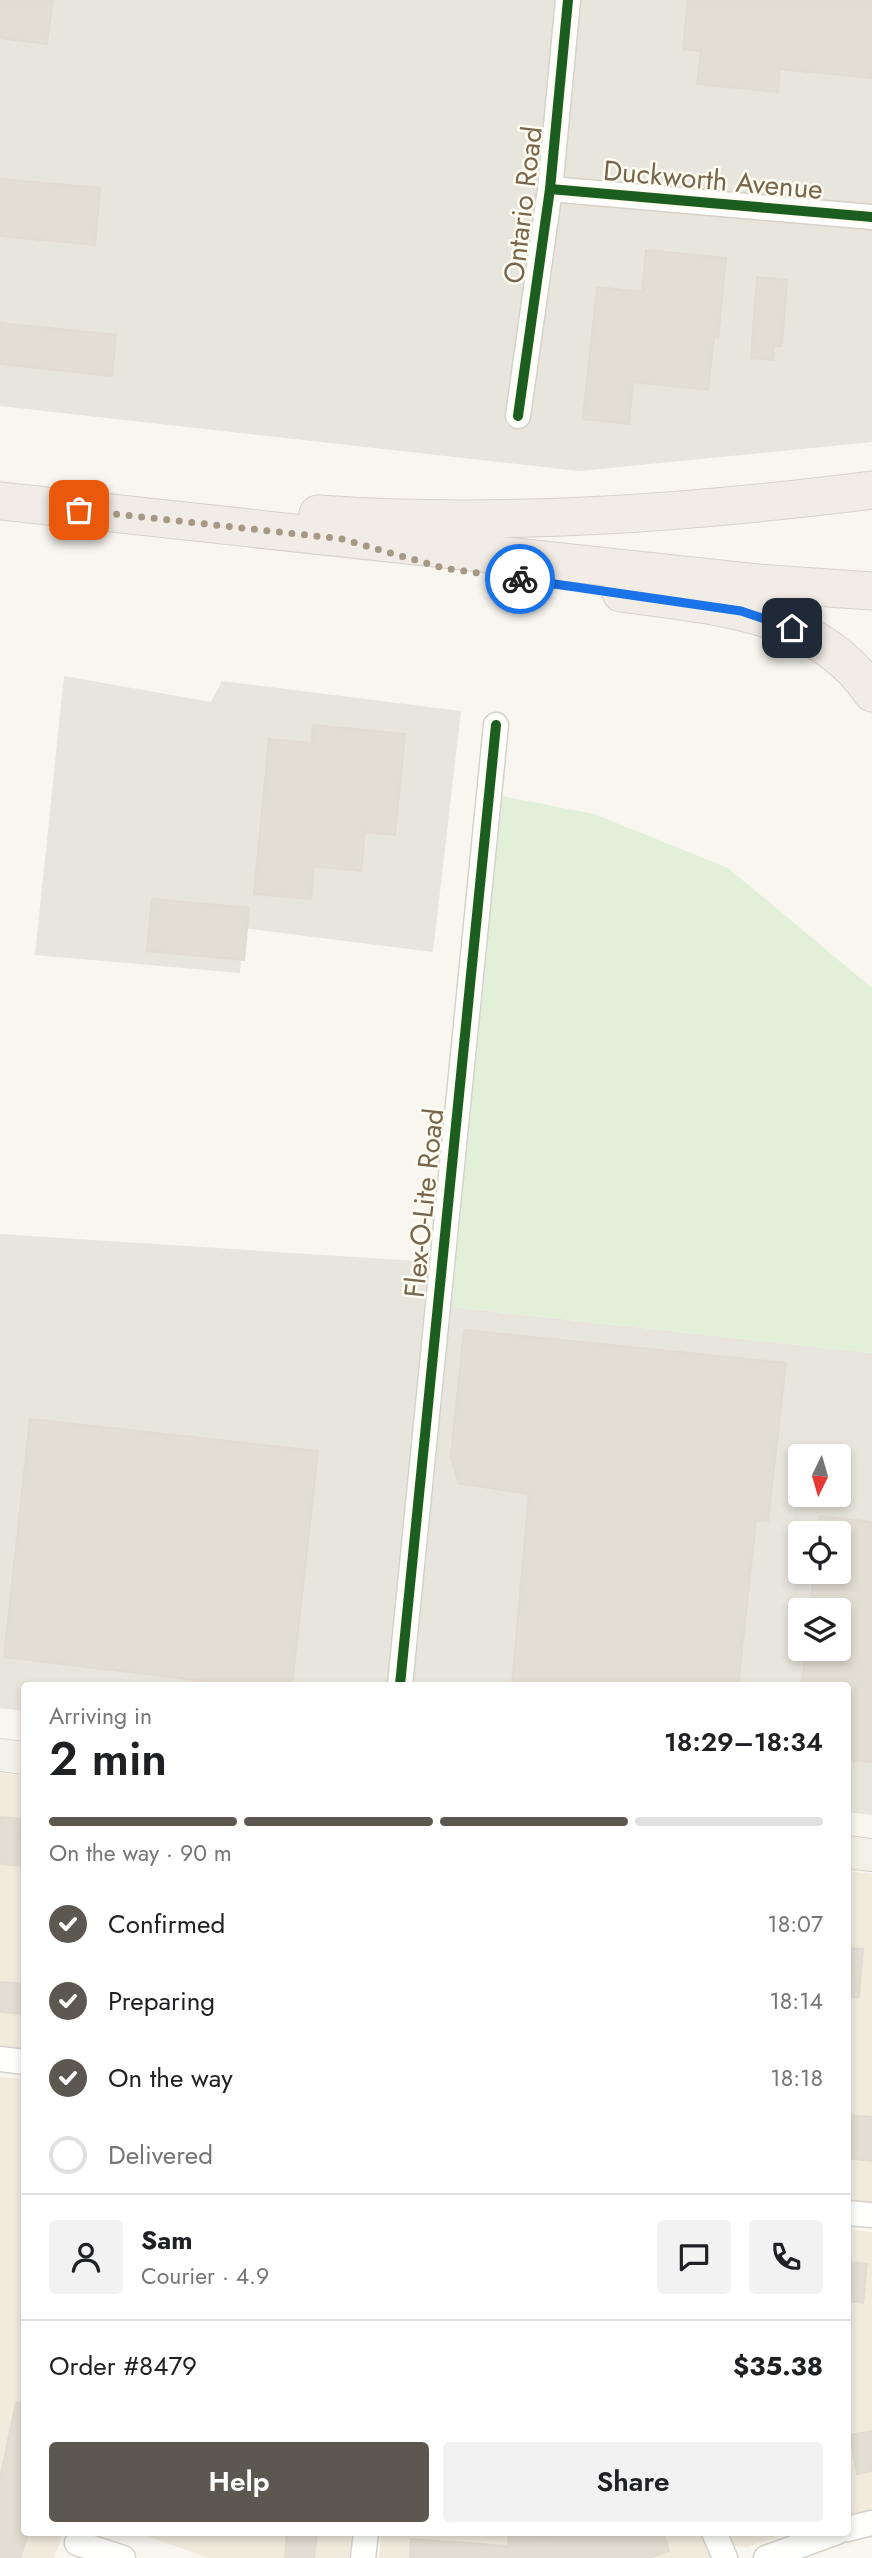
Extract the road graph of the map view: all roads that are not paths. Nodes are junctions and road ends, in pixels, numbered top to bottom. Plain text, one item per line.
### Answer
1 (568, 0) edge
2 (550, 190) junction
3 (872, 217) edge
4 (518, 416) dead end
5 (872, 490) edge
6 (0, 492) edge
7 (0, 501) edge
8 (342, 539) junction
9 (872, 591) edge
10 (872, 693) edge
11 (496, 725) dead end
12 (400, 1682) edge
13 (0, 1755) edge
14 (21, 1758) edge
15 (851, 1852) edge
16 (872, 1855) edge
17 (0, 2059) edge
18 (21, 2062) edge
19 (851, 2213) edge
20 (872, 2215) edge
21 (872, 2523) edge
22 (851, 2528) edge
23 (366, 2536) edge
24 (716, 2536) edge
25 (826, 2536) edge
26 (76, 2545) edge
27 (123, 2558) edge
28 (363, 2558) edge
29 (726, 2558) edge
30 (766, 2558) edge

1 - 2 street, Ontario Road
2 - 3 street, Duckworth Avenue
2 - 4 street, Ontario Road
5 - 6 highway
7 - 8 highway
8 - 9 highway
8 - 10 highway
11 - 12 street, Flex-O-Lite Road
13 - 14 main road
15 - 16 main road
17 - 18 street
19 - 20 street
21 - 22 street
23 - 28 street
24 - 29 street
25 - 30 street
26 - 27 street

